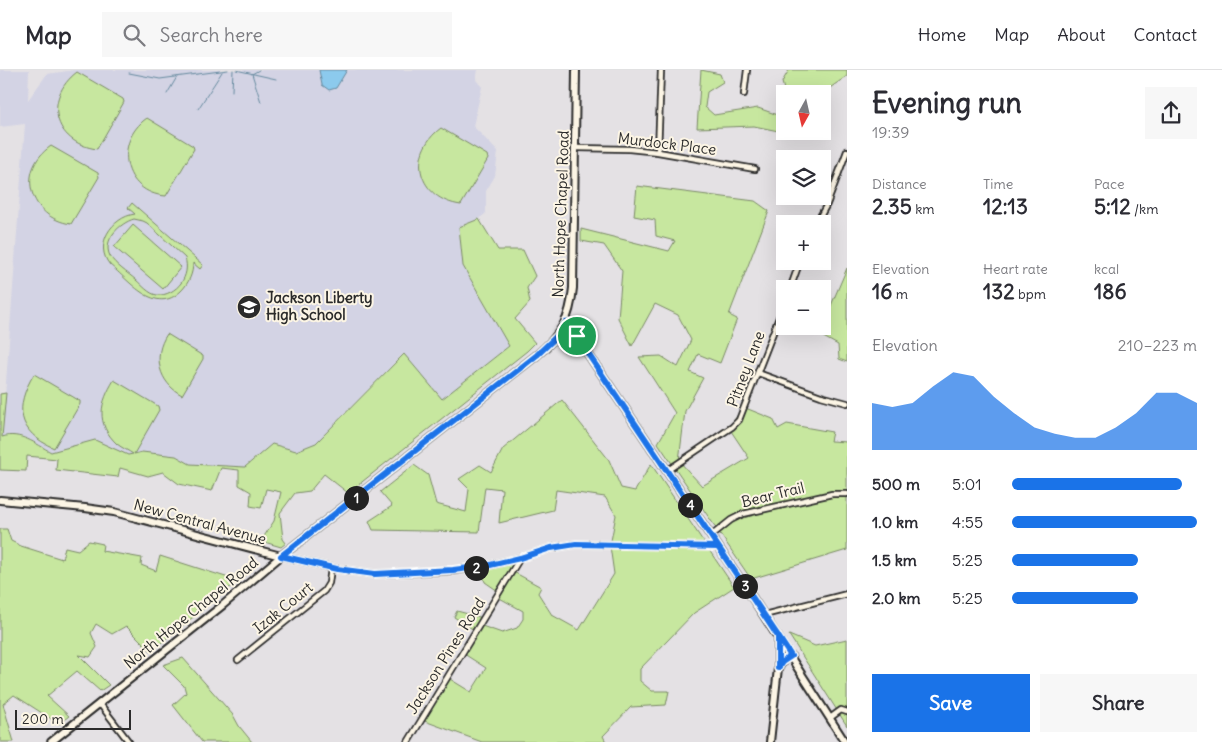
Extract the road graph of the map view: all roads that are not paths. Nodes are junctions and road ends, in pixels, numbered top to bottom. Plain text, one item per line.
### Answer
1 (576, 70) edge
2 (661, 70) edge
3 (747, 70) edge
4 (744, 94) dead end
5 (576, 148) junction
6 (847, 151) edge
7 (658, 152) junction
8 (755, 169) dead end
9 (821, 215) edge
10 (567, 324) junction
11 (776, 325) edge
12 (758, 372) junction
13 (847, 403) edge
14 (668, 470) junction
15 (847, 494) edge
16 (0, 500) edge
17 (711, 536) junction
18 (718, 547) junction
19 (281, 556) junction
20 (520, 558) junction
21 (331, 568) junction
22 (847, 594) edge
23 (764, 615) junction
24 (778, 636) junction
25 (791, 656) junction
26 (238, 660) dead end
27 (778, 668) junction
28 (100, 704) junction
29 (847, 712) edge
30 (830, 718) junction
31 (52, 742) edge
32 (129, 742) edge
33 (408, 742) edge
34 (770, 742) edge
35 (845, 742) edge

1 - 5 main road, North Hope Chapel Road
2 - 7 street
3 - 4 street
5 - 7 street, Murdock Place
5 - 10 main road, North Hope Chapel Road
6 - 9 street
7 - 8 street, Murdock Place
10 - 14 main road
10 - 19 main road, North Hope Chapel Road
11 - 12 street, Pitney Lane
12 - 13 street
12 - 14 street, Pitney Lane
14 - 17 main road
15 - 17 street, Bear Trail
16 - 19 main road, New Central Avenue
17 - 18 main road
18 - 20 street, New Central Avenue
18 - 23 main road
19 - 21 street, New Central Avenue
19 - 28 main road, North Hope Chapel Road
20 - 21 street, New Central Avenue
20 - 33 street, Jackson Pines Road
21 - 26 street, Izak Court
22 - 23 street
23 - 24 main road
24 - 25 main road
24 - 27 main road
25 - 27 main road
25 - 30 main road
27 - 34 main road
28 - 31 main road, North Hope Chapel Road
28 - 32 street
29 - 30 street
30 - 35 main road

